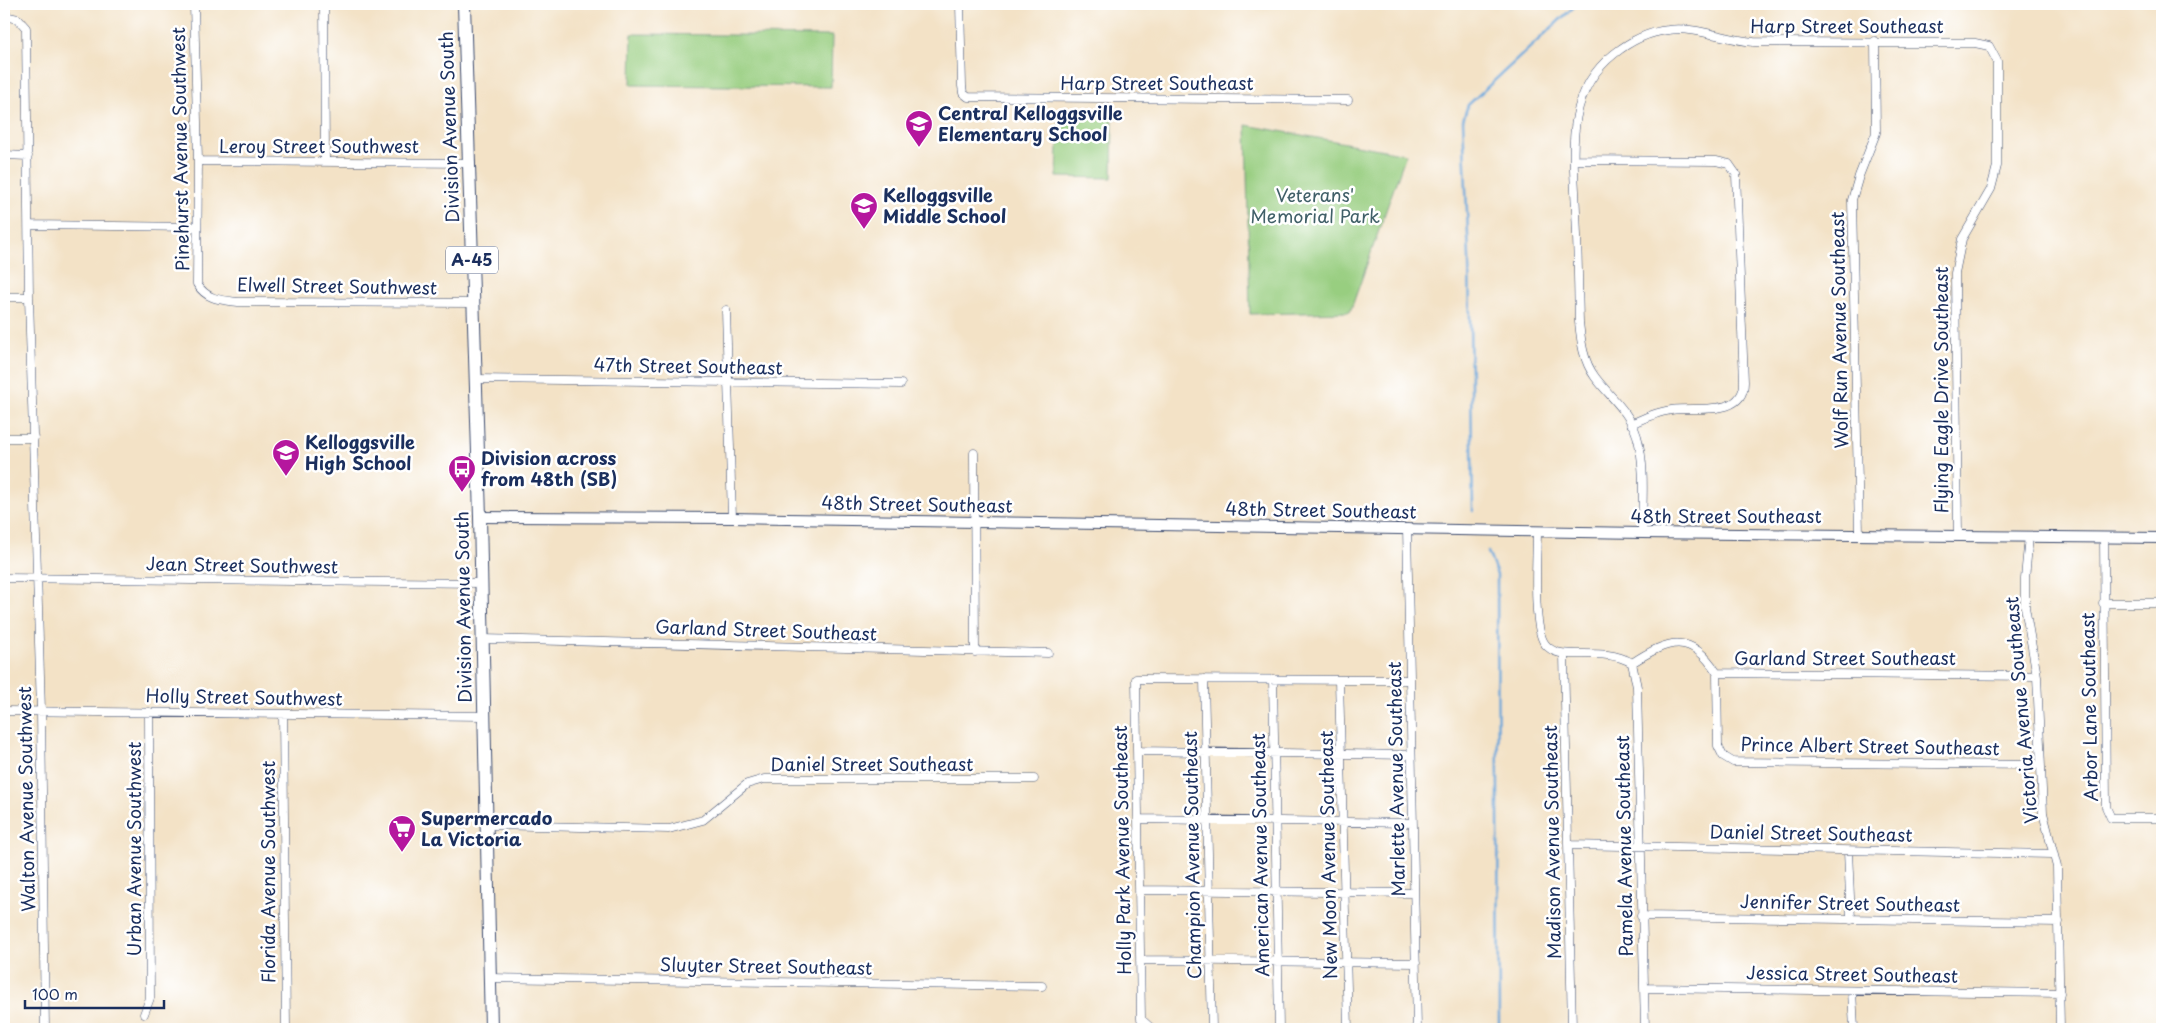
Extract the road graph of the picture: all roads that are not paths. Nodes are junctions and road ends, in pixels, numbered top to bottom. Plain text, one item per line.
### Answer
1 (194, 4) edge
2 (324, 4) edge
3 (464, 4) edge
4 (960, 4) edge
5 (4, 16) edge
6 (1875, 41) junction
7 (1989, 46) joint
8 (1348, 100) dead end
9 (4, 155) edge
10 (28, 156) junction
11 (1575, 160) junction
12 (198, 161) junction
13 (325, 162) junction
14 (469, 163) junction
15 (29, 226) junction
16 (197, 227) junction
17 (202, 293) joint
18 (4, 297) edge
19 (29, 297) junction
20 (473, 303) junction
21 (726, 310) dead end
22 (475, 379) junction
23 (728, 382) junction
24 (901, 384) dead end
25 (1631, 424) junction
26 (4, 438) edge
27 (34, 438) junction
28 (974, 453) dead end
29 (480, 517) junction
30 (732, 518) junction
31 (973, 522) junction
32 (1407, 528) junction
33 (1537, 531) junction
34 (1642, 533) junction
35 (1859, 533) junction
36 (1958, 535) junction
37 (2029, 536) junction
38 (2104, 537) junction
39 (2162, 538) edge
40 (4, 578) edge
41 (38, 578) junction
42 (480, 583) junction
43 (2103, 603) junction
44 (2162, 603) edge
45 (482, 639) junction
46 (975, 652) junction
47 (1048, 653) dead end
48 (1564, 654) junction
49 (1632, 663) junction
50 (1717, 673) junction
51 (2037, 676) junction
52 (1204, 679) junction
53 (1273, 679) junction
54 (1339, 680) junction
55 (1410, 680) junction
56 (4, 711) edge
57 (41, 711) junction
58 (149, 712) junction
59 (283, 714) junction
60 (484, 716) junction
61 (1137, 751) junction
62 (1206, 752) junction
63 (1274, 753) junction
64 (1341, 754) junction
65 (1411, 755) junction
66 (2040, 765) junction
67 (1034, 780) dead end
68 (2162, 818) edge
69 (1138, 819) junction
70 (1207, 820) junction
71 (1275, 821) junction
72 (1343, 822) junction
73 (1413, 823) junction
74 (486, 825) junction
75 (1568, 844) junction
76 (1640, 845) junction
77 (1848, 850) junction
78 (2054, 854) junction
79 (1139, 890) junction
80 (1209, 890) junction
81 (1276, 891) junction
82 (1344, 892) junction
83 (1414, 893) junction
84 (1641, 916) junction
85 (1851, 920) junction
86 (2060, 922) junction
87 (1140, 960) junction
88 (1210, 961) junction
89 (1277, 962) junction
90 (1346, 963) junction
91 (1416, 963) junction
92 (490, 978) junction
93 (1042, 986) dead end
94 (1644, 988) junction
95 (1852, 991) junction
96 (2060, 993) junction
97 (144, 1014) dead end
98 (45, 1029) edge
99 (286, 1029) edge
100 (491, 1029) edge
101 (1152, 1029) edge
102 (1212, 1029) edge
103 (1278, 1029) edge
104 (1348, 1029) edge
105 (1417, 1029) edge
106 (1572, 1029) edge
107 (1645, 1029) edge
108 (1854, 1029) edge
109 (2060, 1029) edge

1 - 12 street, Pinehurst Avenue Southwest
2 - 13 street
3 - 14 main road, Division Avenue South / A-45
4 - 8 street, Harp Street Southeast
5 - 10 street, Walton Avenue Southwest
6 - 7 street, Harp Street Southeast
6 - 11 street, Harp Street Southeast
6 - 35 street, Wolf Run Avenue Southeast
7 - 36 street, Flying Eagle Drive Southeast
9 - 10 street
10 - 15 street, Walton Avenue Southwest
11 - 25 street, Harp Street Southeast
11 - 25 street
12 - 13 street, Leroy Street Southwest
12 - 16 street, Pinehurst Avenue Southwest
13 - 14 street, Leroy Street Southwest
14 - 20 main road, Division Avenue South / A-45
15 - 16 street
15 - 19 street, Walton Avenue Southwest
16 - 17 street, Pinehurst Avenue Southwest
17 - 20 street, Elwell Street Southwest
18 - 19 street
19 - 27 street, Walton Avenue Southwest
20 - 22 main road, Division Avenue South / A-45
21 - 23 street
22 - 23 street, 47th Street Southeast
22 - 29 main road, Division Avenue South / A-45
23 - 24 street, 47th Street Southeast
23 - 30 street
25 - 34 street, Harp Street Southeast
26 - 27 street
27 - 41 street, Walton Avenue Southwest
28 - 31 street
29 - 30 street, 48th Street Southeast
29 - 42 main road, Division Avenue South / A-45
30 - 31 street, 48th Street Southeast
31 - 32 street, 48th Street Southeast
31 - 46 street
32 - 33 street, 48th Street Southeast
32 - 55 street, Marlette Avenue Southeast
33 - 34 street, 48th Street Southeast
33 - 48 street
34 - 35 street, 48th Street Southeast
35 - 36 street, 48th Street Southeast
36 - 37 street, 48th Street Southeast
37 - 38 street, 48th Street Southeast
37 - 51 street, Victoria Avenue Southeast
38 - 39 street, 48th Street Southeast
38 - 43 street
40 - 41 street, Jean Street Southwest
41 - 42 street, Jean Street Southwest
41 - 57 street, Walton Avenue Southwest
42 - 45 main road, Division Avenue South / A-45
43 - 44 street
43 - 68 street, Arbor Lane Southeast
45 - 46 street, Garland Street Southeast
45 - 60 main road, Division Avenue South / A-45
46 - 47 street, Garland Street Southeast
48 - 49 street
48 - 75 street, Madison Avenue Southeast
49 - 50 street, Garland Street Southeast
49 - 76 street, Pamela Avenue Southeast
50 - 51 street, Garland Street Southeast
50 - 66 street, Prince Albert Street Southeast
51 - 66 street, Victoria Avenue Southeast
52 - 53 street
52 - 61 street, Holly Park Avenue Southeast
52 - 62 street, Champion Avenue Southeast
53 - 54 street
53 - 63 street, American Avenue Southeast
54 - 55 street
54 - 64 street, New Moon Avenue Southeast
55 - 65 street, Marlette Avenue Southeast
56 - 57 street, Holly Street Southwest
57 - 58 street, Holly Street Southwest
57 - 98 street, Walton Avenue Southwest
58 - 59 street, Holly Street Southwest
58 - 97 street, Urban Avenue Southwest
59 - 60 street, Holly Street Southwest
59 - 99 street, Florida Avenue Southwest
60 - 74 main road, Division Avenue South / A-45
61 - 62 street
61 - 69 street, Holly Park Avenue Southeast
62 - 63 street
62 - 70 street, Champion Avenue Southeast
63 - 64 street
63 - 71 street, American Avenue Southeast
64 - 65 street
64 - 72 street, New Moon Avenue Southeast
65 - 73 street, Marlette Avenue Southeast
66 - 78 street, Victoria Avenue Southeast
67 - 74 street, Daniel Street Southeast
69 - 70 street
69 - 79 street, Holly Park Avenue Southeast
70 - 71 street
70 - 80 street, Champion Avenue Southeast
71 - 72 street
71 - 81 street, American Avenue Southeast
72 - 73 street
72 - 82 street, New Moon Avenue Southeast
73 - 83 street, Marlette Avenue Southeast
74 - 92 main road, Division Avenue South / A-45
75 - 76 street, Daniel Street Southeast
75 - 106 street, Madison Avenue Southeast
76 - 77 street, Daniel Street Southeast
76 - 84 street, Pamela Avenue Southeast
77 - 78 street, Daniel Street Southeast
77 - 85 street
78 - 86 street, Victoria Avenue Southeast
79 - 80 street
79 - 87 street, Holly Park Avenue Southeast
80 - 81 street
80 - 88 street, Champion Avenue Southeast
81 - 82 street
81 - 89 street, American Avenue Southeast
82 - 83 street
82 - 90 street, New Moon Avenue Southeast
83 - 91 street, Marlette Avenue Southeast
84 - 85 street, Jennifer Street Southeast
84 - 94 street, Pamela Avenue Southeast
85 - 86 street, Jennifer Street Southeast
86 - 96 street, Victoria Avenue Southeast
87 - 88 street
87 - 101 street, Holly Park Avenue Southeast
88 - 89 street
88 - 102 street, Champion Avenue Southeast
89 - 90 street
89 - 103 street, American Avenue Southeast
90 - 91 street
90 - 104 street, New Moon Avenue Southeast
91 - 105 street, Marlette Avenue Southeast
92 - 93 street, Sluyter Street Southeast
92 - 100 main road, Division Avenue South / A-45
94 - 95 street, Jessica Street Southeast
94 - 107 street, Pamela Avenue Southeast
95 - 96 street, Jessica Street Southeast
95 - 108 street
96 - 109 street, Victoria Avenue Southeast

